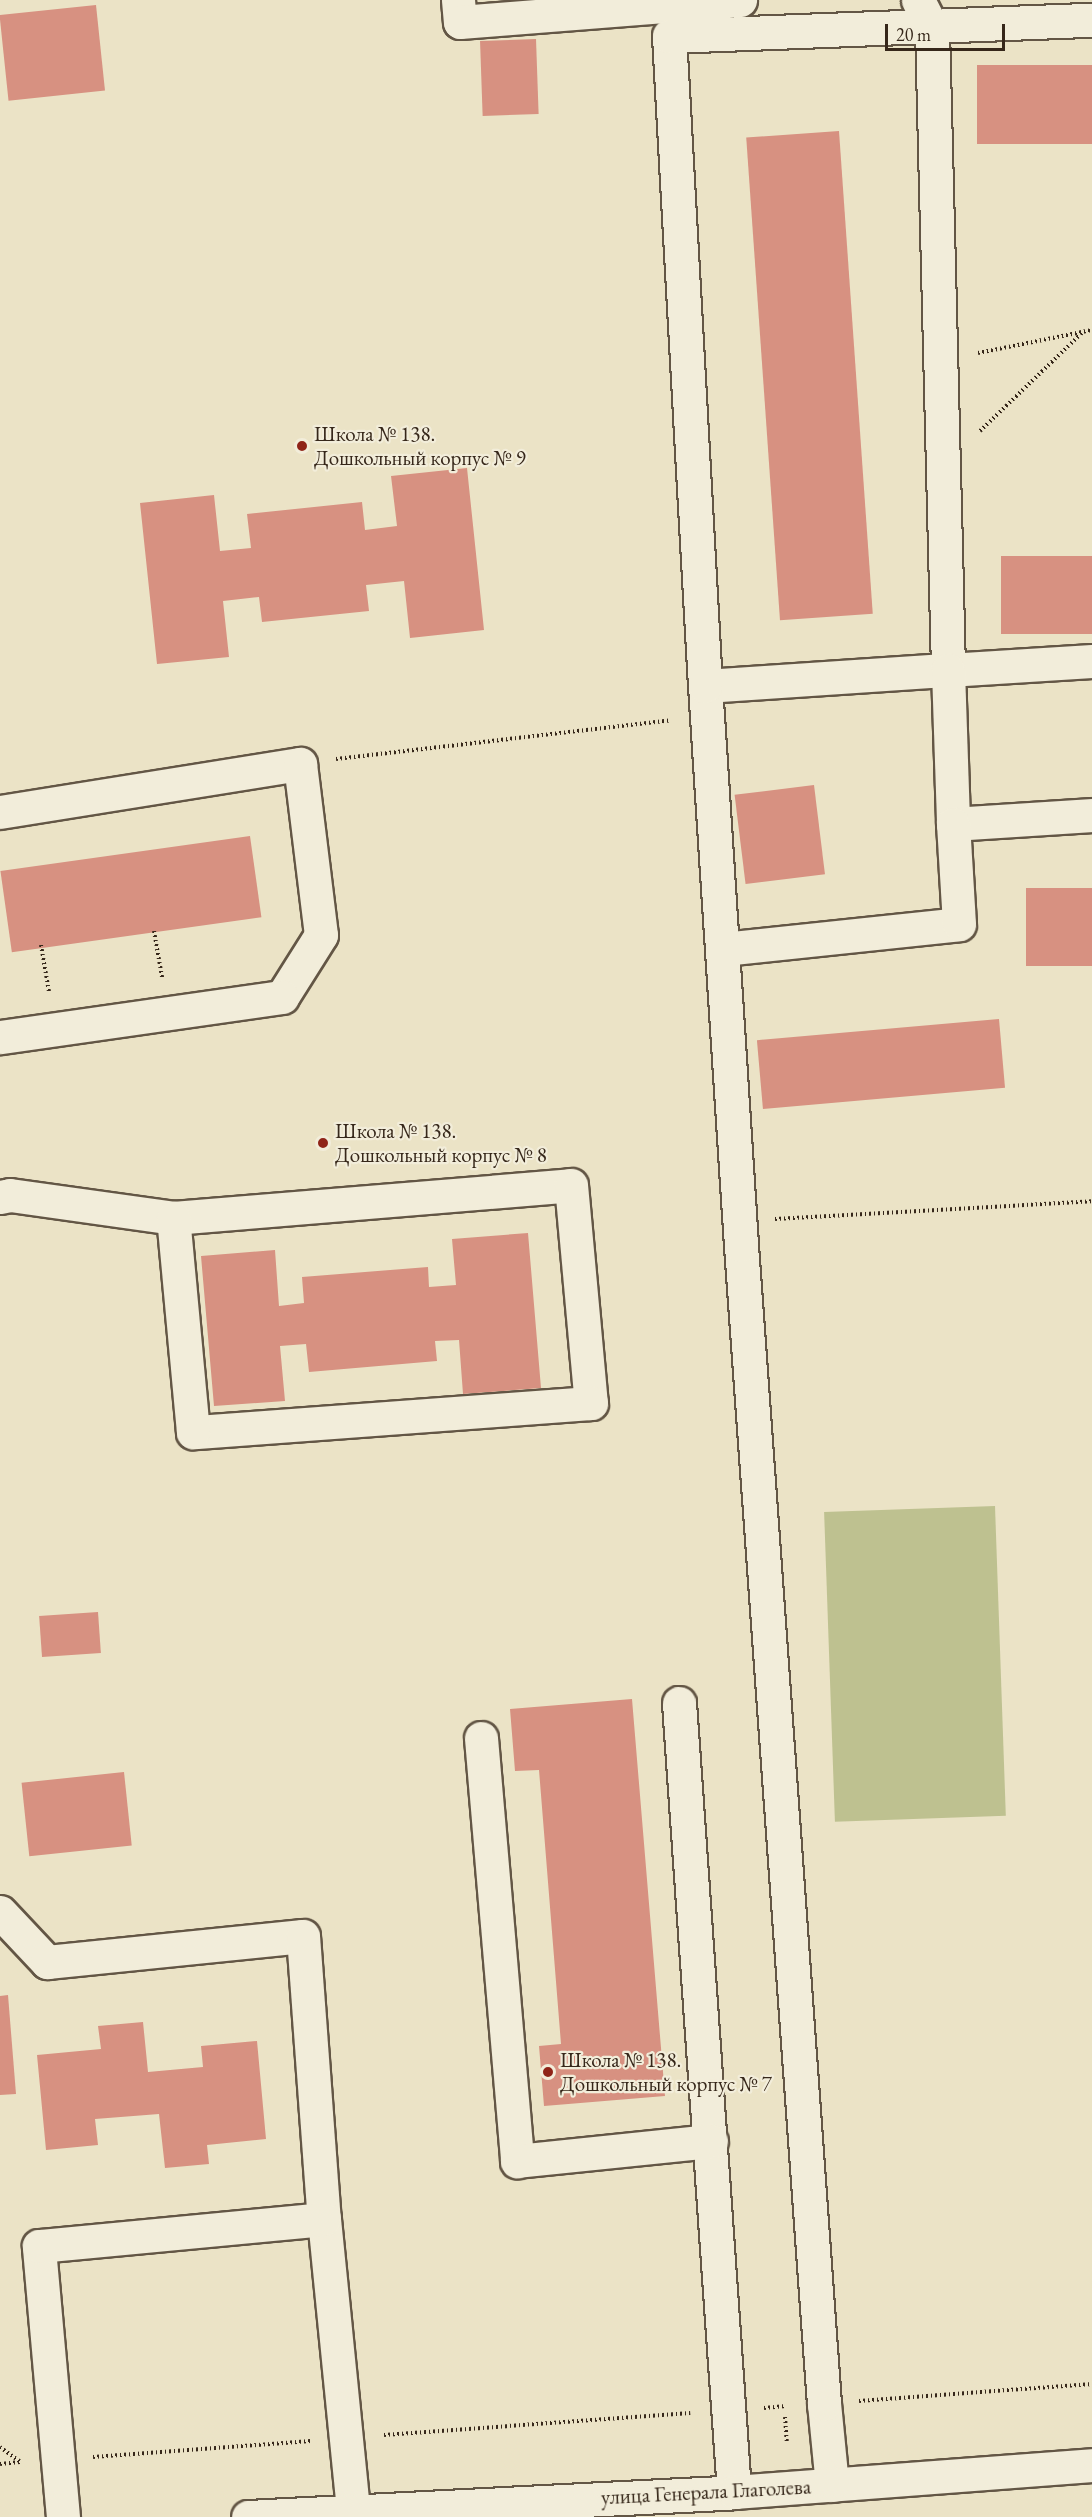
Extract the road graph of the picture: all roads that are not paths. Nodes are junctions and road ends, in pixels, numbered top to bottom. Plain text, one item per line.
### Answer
1 (433, 0) edge
2 (740, 0) edge
3 (459, 11) edge
4 (925, 14) edge
5 (1092, 20) edge
6 (1092, 661) edge
7 (948, 670) junction
8 (705, 686) junction
9 (0, 812) edge
10 (1092, 814) edge
11 (953, 824) junction
12 (723, 949) junction
13 (0, 1036) edge
14 (0, 1197) edge
15 (173, 1218) junction
16 (680, 1703) dead end
17 (481, 1738) dead end
18 (0, 1912) edge
19 (711, 2141) junction
20 (324, 2219) junction
21 (1092, 2465) edge
22 (832, 2485) junction
23 (734, 2492) junction
24 (353, 2511) junction
25 (63, 2517) edge
26 (248, 2517) edge

1 - 3 street
2 - 3 street
4 - 5 street
4 - 7 street
4 - 8 street
6 - 7 street
7 - 8 street
7 - 11 street
8 - 12 street
9 - 13 street
10 - 11 street
11 - 12 street
12 - 22 street
14 - 15 street
15 - 15 street
16 - 19 street
17 - 19 street
18 - 20 street
19 - 23 street
20 - 24 street
20 - 25 street
21 - 22 street, улица Генерала Глаголева
22 - 23 street, улица Генерала Глаголева
23 - 24 street, улица Генерала Глаголева
24 - 26 street, улица Генерала Глаголева

